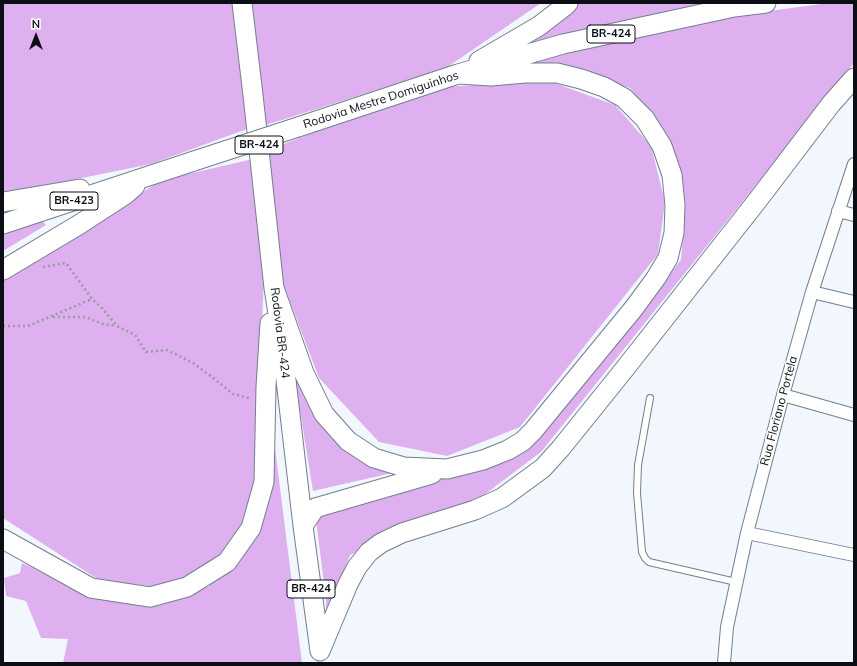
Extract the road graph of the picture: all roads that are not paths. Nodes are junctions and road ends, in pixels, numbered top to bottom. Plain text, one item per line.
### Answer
1 (242, 3) edge
2 (568, 3) edge
3 (766, 3) edge
4 (458, 74) junction
5 (854, 78) edge
6 (194, 161) joint
7 (854, 164) edge
8 (144, 177) junction
9 (3, 202) edge
10 (838, 211) junction
11 (854, 215) edge
12 (3, 224) edge
13 (3, 270) edge
14 (274, 288) junction
15 (812, 292) junction
16 (854, 302) edge
17 (783, 395) junction
18 (650, 398) dead end
19 (854, 416) edge
20 (447, 469) junction
21 (302, 526) junction
22 (747, 533) junction
23 (3, 539) edge
24 (854, 555) edge
25 (736, 582) junction
26 (320, 657) edge
27 (724, 663) edge

1 - 14 main road, Rodovia BR-424 / BR-424
2 - 4 main road
3 - 4 main road, Rodovia Mestre Domiguinhos / BR-424
4 - 6 main road, Rodovia Mestre Domiguinhos / BR-424, bridge
4 - 20 main road
5 - 26 main road
6 - 8 main road, Rodovia Mestre Domiguinhos / BR-423
7 - 10 street, Rua Floriano Portela
8 - 9 main road
8 - 12 main road, Rodovia Mestre Domiguinhos / BR-423
8 - 13 main road
10 - 11 street
10 - 15 street, Rua Floriano Portela
14 - 20 main road
14 - 21 main road, Rodovia BR-424 / BR-424
14 - 23 main road
15 - 16 street
15 - 17 street, Rua Floriano Portela
17 - 19 street
17 - 22 street, Rua Floriano Portela
18 - 25 lane
20 - 21 main road
21 - 26 main road, Rodovia BR-424 / BR-424
22 - 24 street
22 - 25 street, Rua Floriano Portela
25 - 27 street, Rua Floriano Portela

